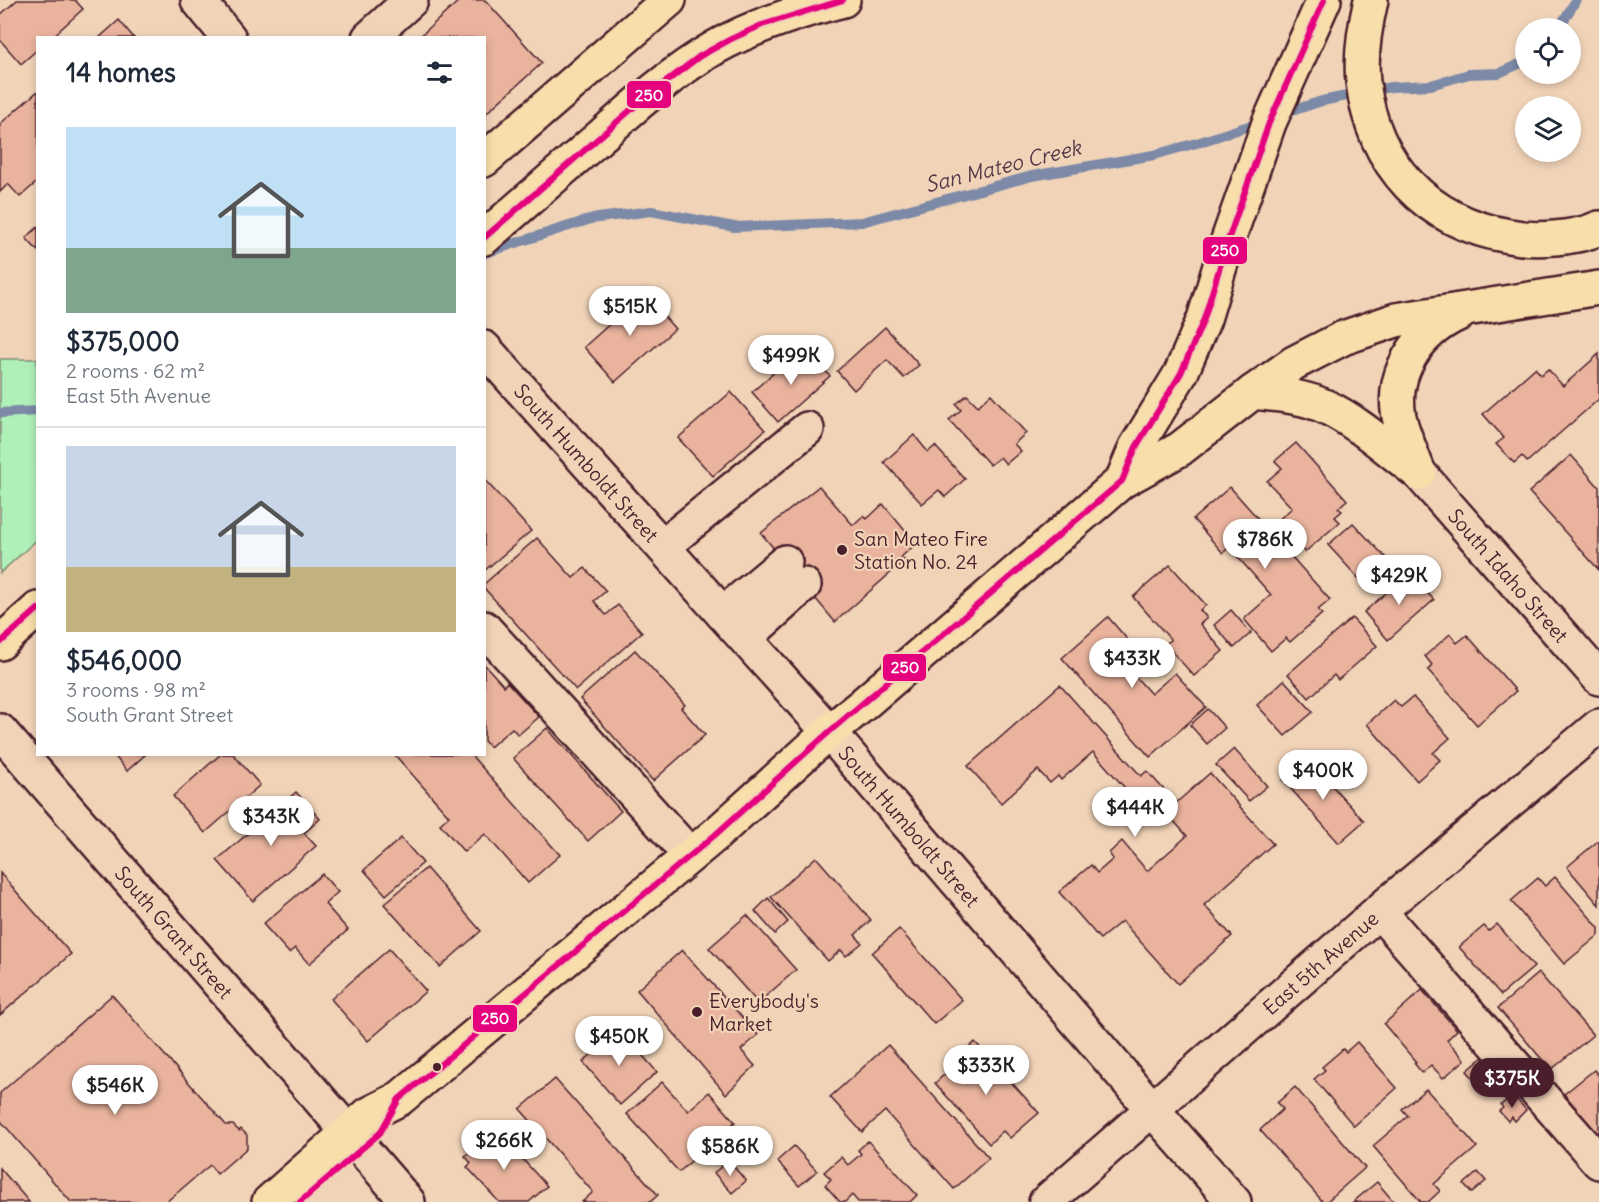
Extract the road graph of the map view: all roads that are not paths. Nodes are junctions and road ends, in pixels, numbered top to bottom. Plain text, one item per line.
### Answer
1 (198, 0) edge
2 (411, 0) edge
3 (669, 0) edge
4 (843, 0) edge
5 (1324, 0) edge
6 (1371, 0) edge
7 (227, 36) edge
8 (371, 36) edge
9 (486, 158) edge
10 (1599, 228) edge
11 (486, 236) edge
12 (1599, 288) edge
13 (1477, 306) junction
14 (486, 350) edge
15 (1253, 392) junction
16 (807, 429) dead end
17 (1419, 473) junction
18 (1122, 481) junction
19 (663, 546) junction
20 (36, 611) edge
21 (723, 614) junction
22 (486, 630) edge
23 (745, 638) junction
24 (0, 643) edge
25 (1599, 678) edge
26 (1599, 726) edge
27 (0, 731) edge
28 (829, 732) junction
29 (690, 855) junction
30 (1379, 911) junction
31 (1152, 1110) junction
32 (355, 1140) junction
33 (1599, 1162) edge
34 (269, 1202) edge
35 (300, 1202) edge
36 (408, 1202) edge
37 (1046, 1202) edge
38 (1234, 1202) edge

1 - 7 street
2 - 8 street
3 - 9 main road
4 - 11 main road
5 - 18 main road
6 - 10 main road
12 - 13 main road
13 - 15 main road
13 - 17 main road
14 - 19 street, South Humboldt Street
15 - 17 main road
15 - 18 main road
16 - 19 street
17 - 25 street, South Idaho Street
18 - 28 main road
19 - 21 street, South Humboldt Street
20 - 24 main road
21 - 23 street, South Humboldt Street
21 - 23 street
22 - 29 street
23 - 28 street, South Humboldt Street
26 - 30 street, East 5th Avenue
27 - 32 street, South Grant Street
28 - 29 main road
28 - 31 street, South Humboldt Street
29 - 32 main road
30 - 31 street, East 5th Avenue
30 - 33 street
31 - 37 street, East 5th Avenue
31 - 38 street, South Humboldt Street
32 - 34 main road
32 - 35 main road
32 - 36 street, South Grant Street

